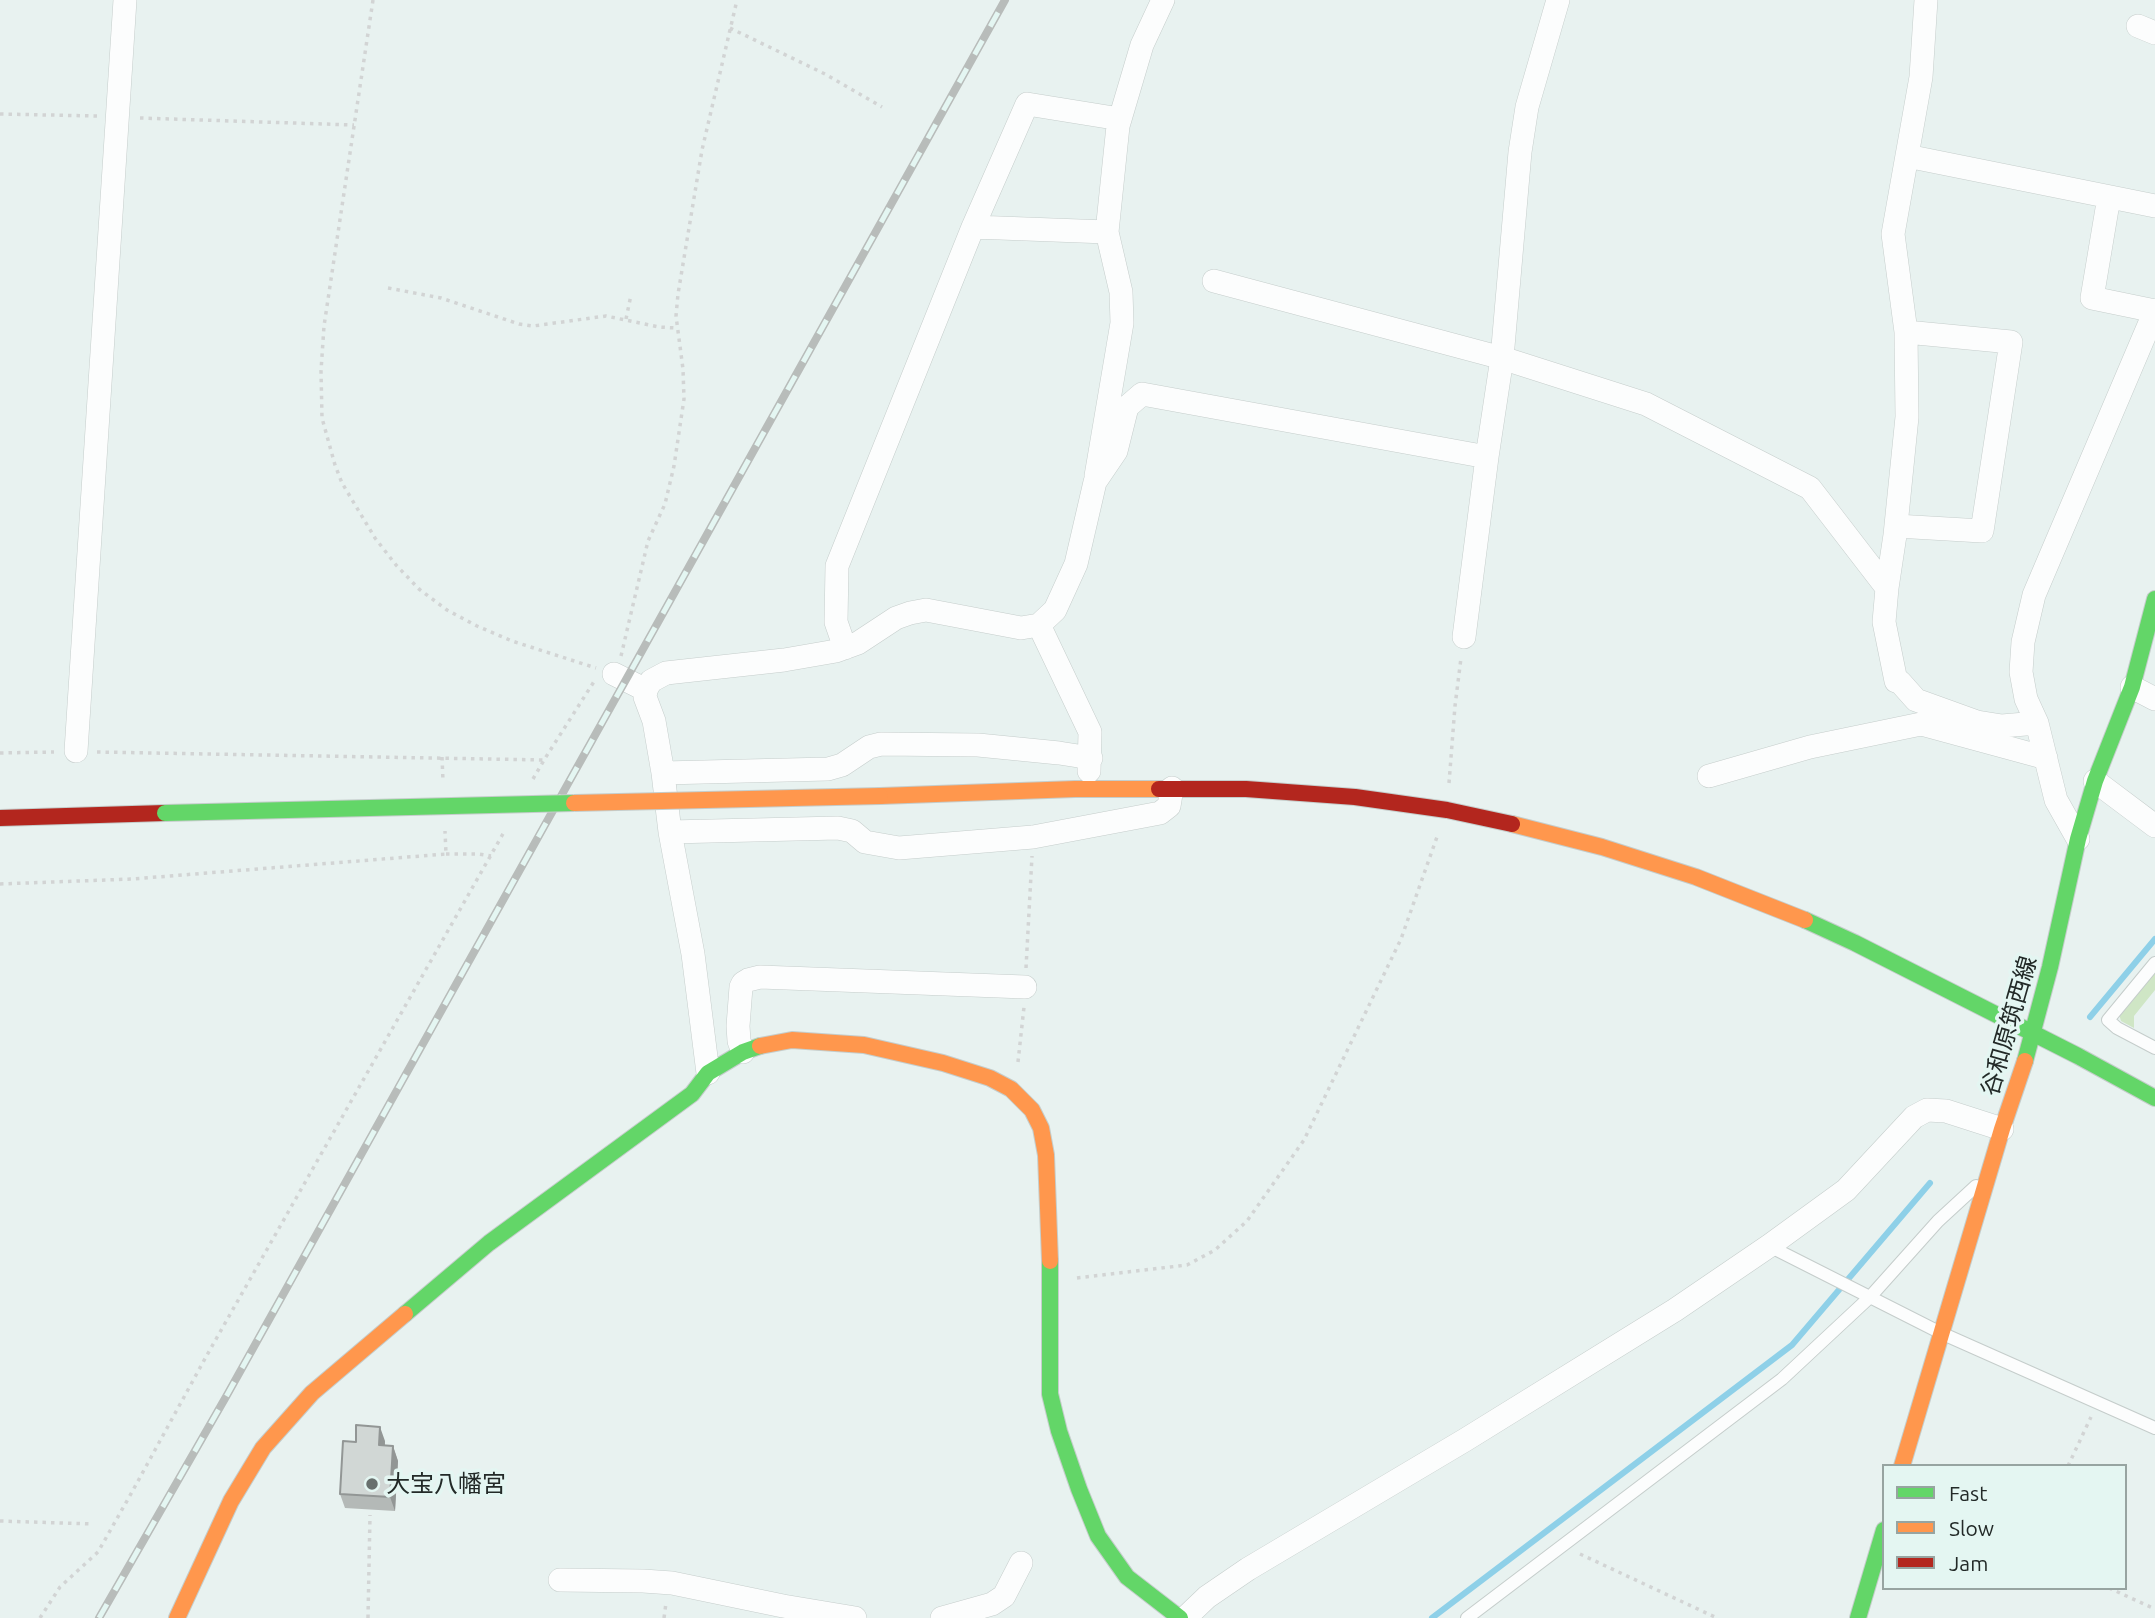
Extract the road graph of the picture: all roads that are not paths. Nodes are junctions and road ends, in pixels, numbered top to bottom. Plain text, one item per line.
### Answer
1 (125, 0) edge
2 (1163, 0) edge
3 (1558, 0) edge
4 (1926, 0) edge
5 (1120, 119) junction
6 (1907, 156) junction
7 (2109, 197) junction
8 (2155, 206) edge
9 (973, 227) junction
10 (1107, 232) junction
11 (1214, 281) dead end
12 (2155, 311) edge
13 (1906, 332) junction
14 (1502, 358) junction
15 (1111, 389) junction
16 (1142, 394) junction
17 (1487, 457) junction
18 (1095, 482) junction
19 (1896, 526) junction
20 (1886, 588) junction
21 (2155, 599) edge
22 (1039, 625) junction
23 (1464, 637) road end
24 (845, 648) junction
25 (610, 673) road end
26 (646, 690) junction
27 (2147, 692) edge
28 (2038, 723) junction
29 (76, 751) road end
30 (1091, 758) junction
31 (2046, 758) junction
32 (663, 773) junction
33 (1709, 776) dead end
34 (2095, 781) junction
35 (1172, 788) junction
36 (1087, 789) junction
37 (0, 818) edge
38 (2155, 826) edge
39 (670, 832) junction
40 (2078, 839) junction
41 (2155, 963) edge
42 (1025, 987) road end
43 (2032, 1034) junction
44 (2155, 1048) edge
45 (743, 1052) junction
46 (708, 1073) junction
47 (2155, 1098) edge
48 (2002, 1129) junction
49 (1989, 1174) junction
50 (1769, 1246) junction
51 (1870, 1297) junction
52 (1941, 1334) junction
53 (2155, 1428) edge
54 (1903, 1464) edge
55 (1882, 1537) edge
56 (1021, 1563) dead end
57 (560, 1580) dead end
58 (782, 1612) edge
59 (177, 1618) edge
60 (855, 1618) edge
61 (942, 1618) edge
62 (1182, 1618) edge
63 (1466, 1618) edge
64 (1858, 1618) edge

1 - 29 street
2 - 5 street
3 - 14 street
4 - 6 street
5 - 9 street
5 - 10 street
6 - 7 street
6 - 13 street
7 - 8 street
7 - 12 street
9 - 10 street
9 - 24 street
10 - 15 street
11 - 14 street
12 - 28 street
13 - 19 street
13 - 19 street
14 - 17 street
14 - 20 street
15 - 16 street
15 - 18 street
16 - 17 street
16 - 18 street
17 - 23 street
18 - 22 street
19 - 20 street
20 - 28 street
21 - 27 street, 谷和原筑西線
22 - 24 street
22 - 30 street
24 - 26 street
25 - 26 street
26 - 32 street
27 - 34 street, 谷和原筑西線
28 - 31 street
30 - 32 street
30 - 36 street
31 - 33 street
31 - 40 street
32 - 39 street
34 - 38 street
34 - 40 street, 谷和原筑西線
35 - 36 street
35 - 39 street
35 - 43 street
36 - 37 street, bridge
39 - 46 street
40 - 43 street, 谷和原筑西線
41 - 44 lane
42 - 45 street
43 - 47 street
43 - 48 street, 谷和原筑西線
45 - 46 street
45 - 62 street
46 - 59 street
48 - 49 street, 谷和原筑西線
48 - 50 street
49 - 51 lane
49 - 52 street, 谷和原筑西線
50 - 51 lane
50 - 62 street
51 - 52 lane
51 - 63 lane
52 - 53 lane
52 - 54 street, 谷和原筑西線
55 - 64 street
56 - 61 street
57 - 58 street
58 - 60 street

